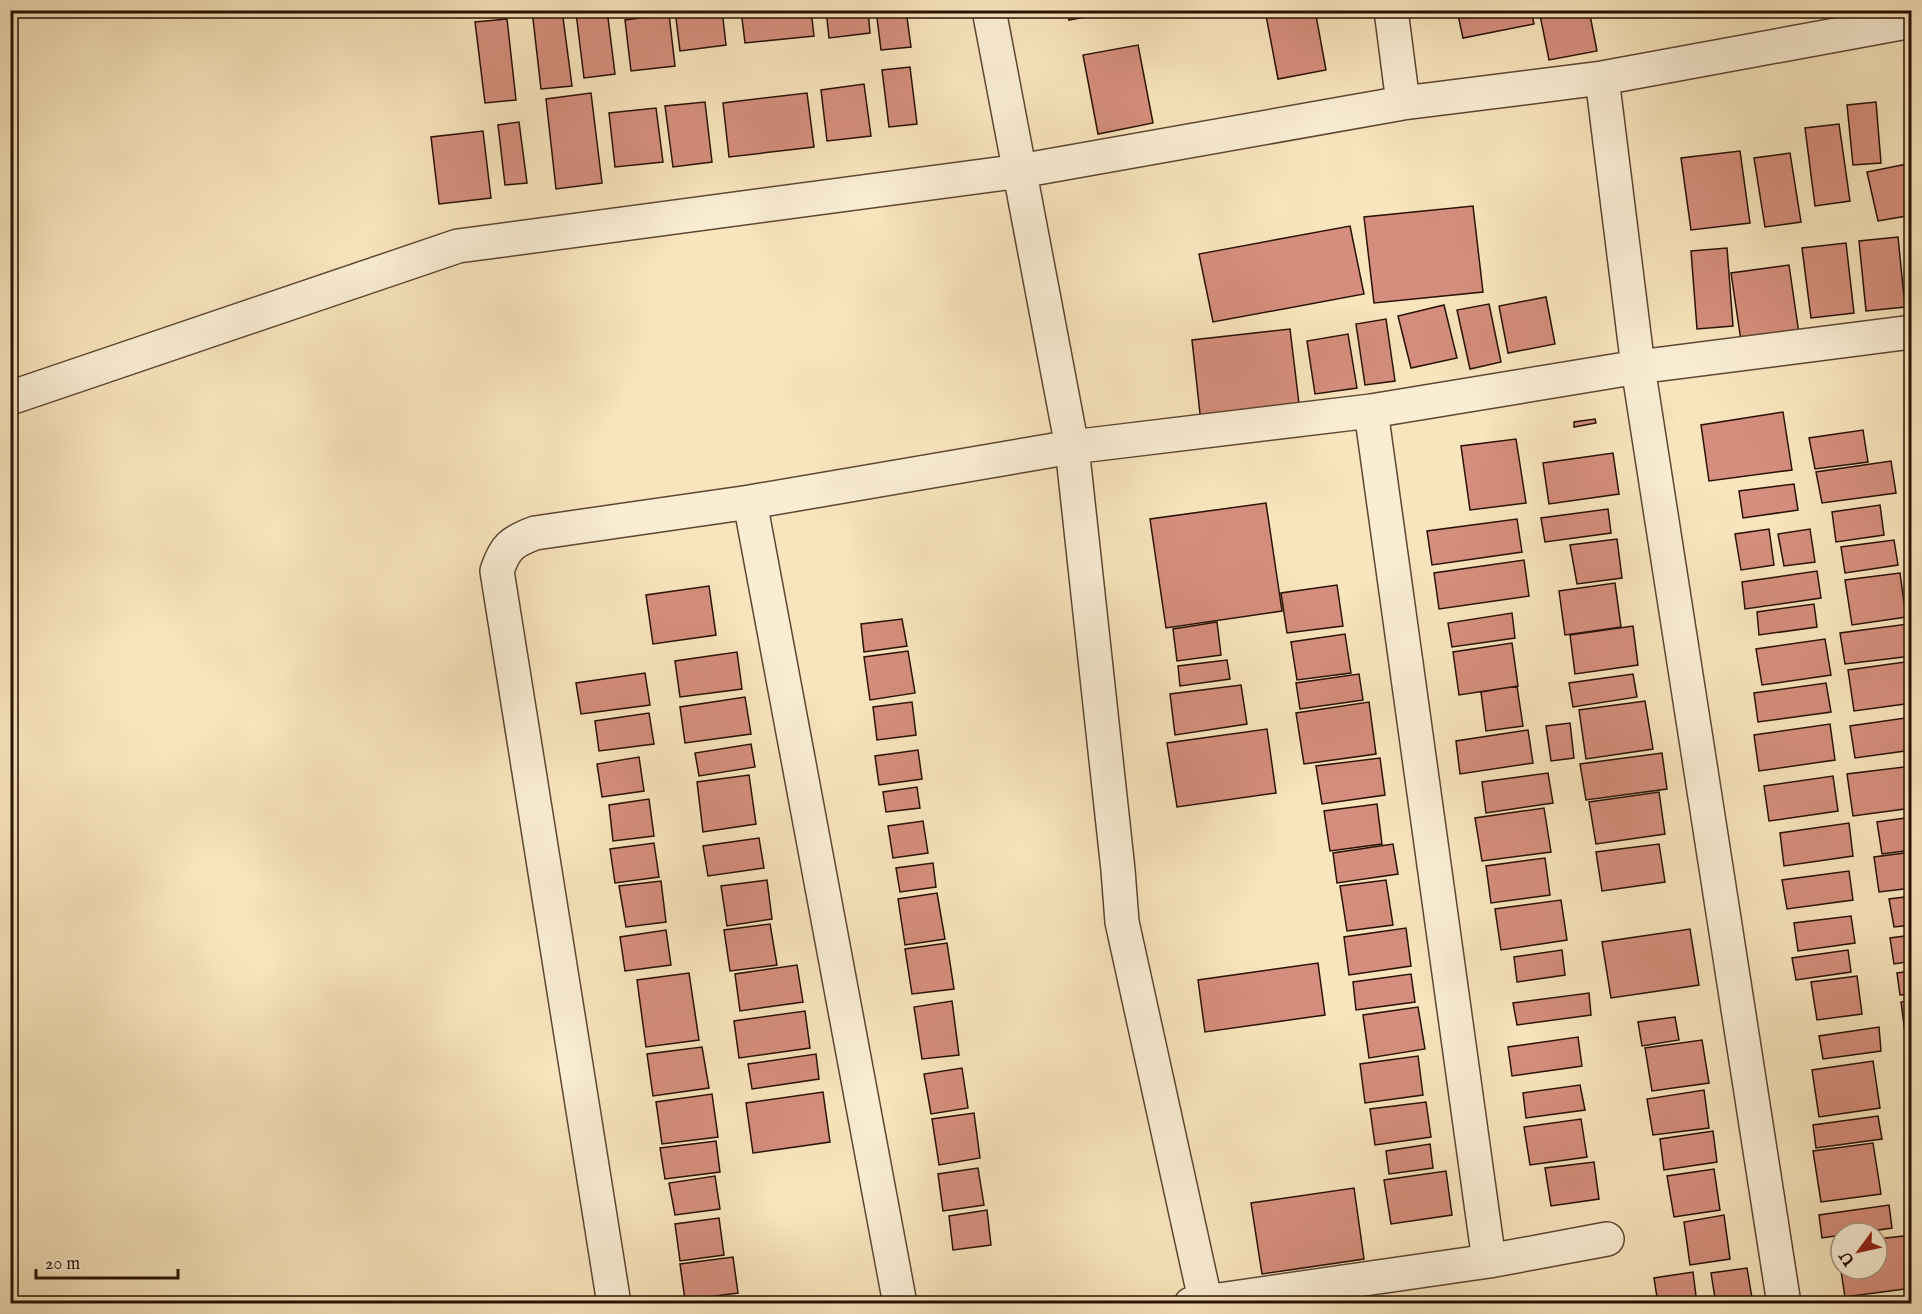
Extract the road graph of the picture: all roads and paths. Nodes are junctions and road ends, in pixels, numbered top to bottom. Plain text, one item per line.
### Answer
1 (989, 10) edge
2 (1391, 10) edge
3 (1911, 21) edge
4 (1602, 78) junction
5 (1403, 103) junction
6 (1020, 171) junction
7 (1911, 332) edge
8 (1638, 368) junction
9 (10, 398) edge
10 (1371, 411) junction
11 (1072, 447) junction
12 (750, 502) junction
13 (1607, 1239) dead end
14 (1489, 1261) junction
15 (1201, 1303) edge
16 (614, 1304) edge
17 (900, 1304) edge
18 (1784, 1304) edge

1 - 6 street
2 - 5 street
3 - 4 street
4 - 5 street
4 - 8 street
5 - 6 street
6 - 9 street
6 - 11 street
7 - 8 street
8 - 10 street
8 - 18 street
10 - 11 street
10 - 14 street
11 - 12 street
11 - 15 street
12 - 16 street
12 - 17 street
13 - 14 street
14 - 15 street

